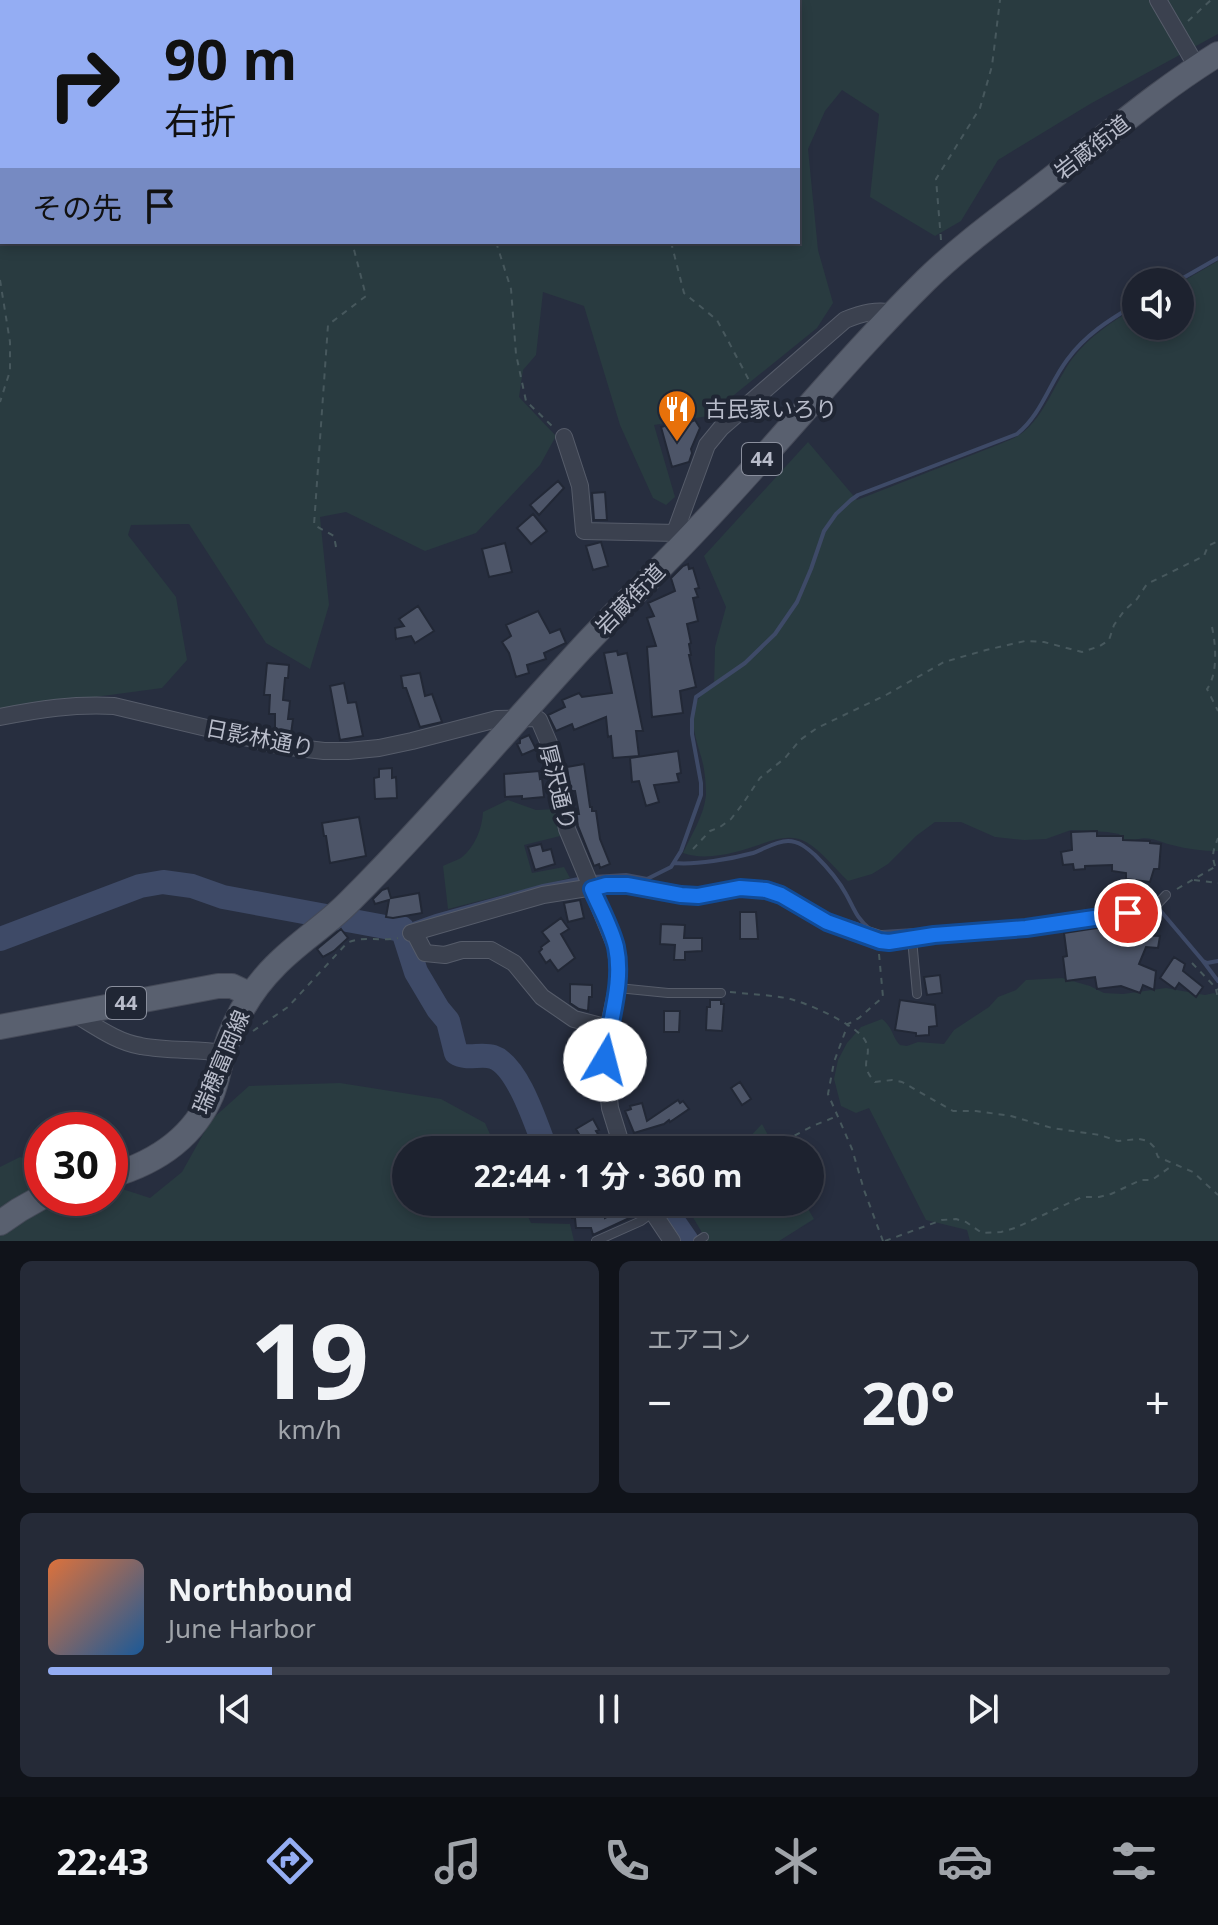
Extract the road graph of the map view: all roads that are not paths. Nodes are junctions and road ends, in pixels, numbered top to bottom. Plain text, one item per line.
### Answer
1 (1158, 0) edge
2 (1218, 54) edge
3 (1197, 67) junction
4 (895, 313) junction
5 (564, 437) road end
6 (679, 539) junction
7 (0, 717) edge
8 (519, 719) junction
9 (590, 882) junction
10 (1166, 895) road end
11 (1153, 911) joint
12 (912, 938) junction
13 (617, 988) junction
14 (721, 993) road end
15 (917, 994) dead end
16 (251, 995) junction
17 (73, 1013) junction
18 (0, 1027) edge
19 (609, 1028) junction
20 (224, 1053) junction
21 (619, 1136) edge
22 (128, 1171) edge
23 (24, 1207) edge
24 (644, 1216) edge
25 (655, 1216) edge
26 (0, 1223) edge
27 (596, 1241) edge
28 (672, 1241) edge

1 - 3 street
2 - 3 main road, 岩蔵街道 / 44
3 - 4 main road, 岩蔵街道 / 44
4 - 6 main road, 岩蔵街道 / 44
4 - 6 street
5 - 6 street
6 - 8 main road, 岩蔵街道 / 44
7 - 8 street, 日影林通り
8 - 9 street, 厚沢通り
8 - 16 main road, 岩蔵街道 / 44
9 - 12 street
9 - 13 street, 厚沢通り
9 - 19 street
10 - 11 lane
11 - 12 street
12 - 15 lane
13 - 14 lane
13 - 19 street, 厚沢通り
16 - 17 main road, 44
16 - 20 main road, 瑞穂富岡線 / 44
17 - 18 main road, 44
17 - 20 street
19 - 21 street, 厚沢通り
20 - 22 main road, 瑞穂富岡線 / 44
23 - 26 main road
24 - 27 lane
25 - 28 street

